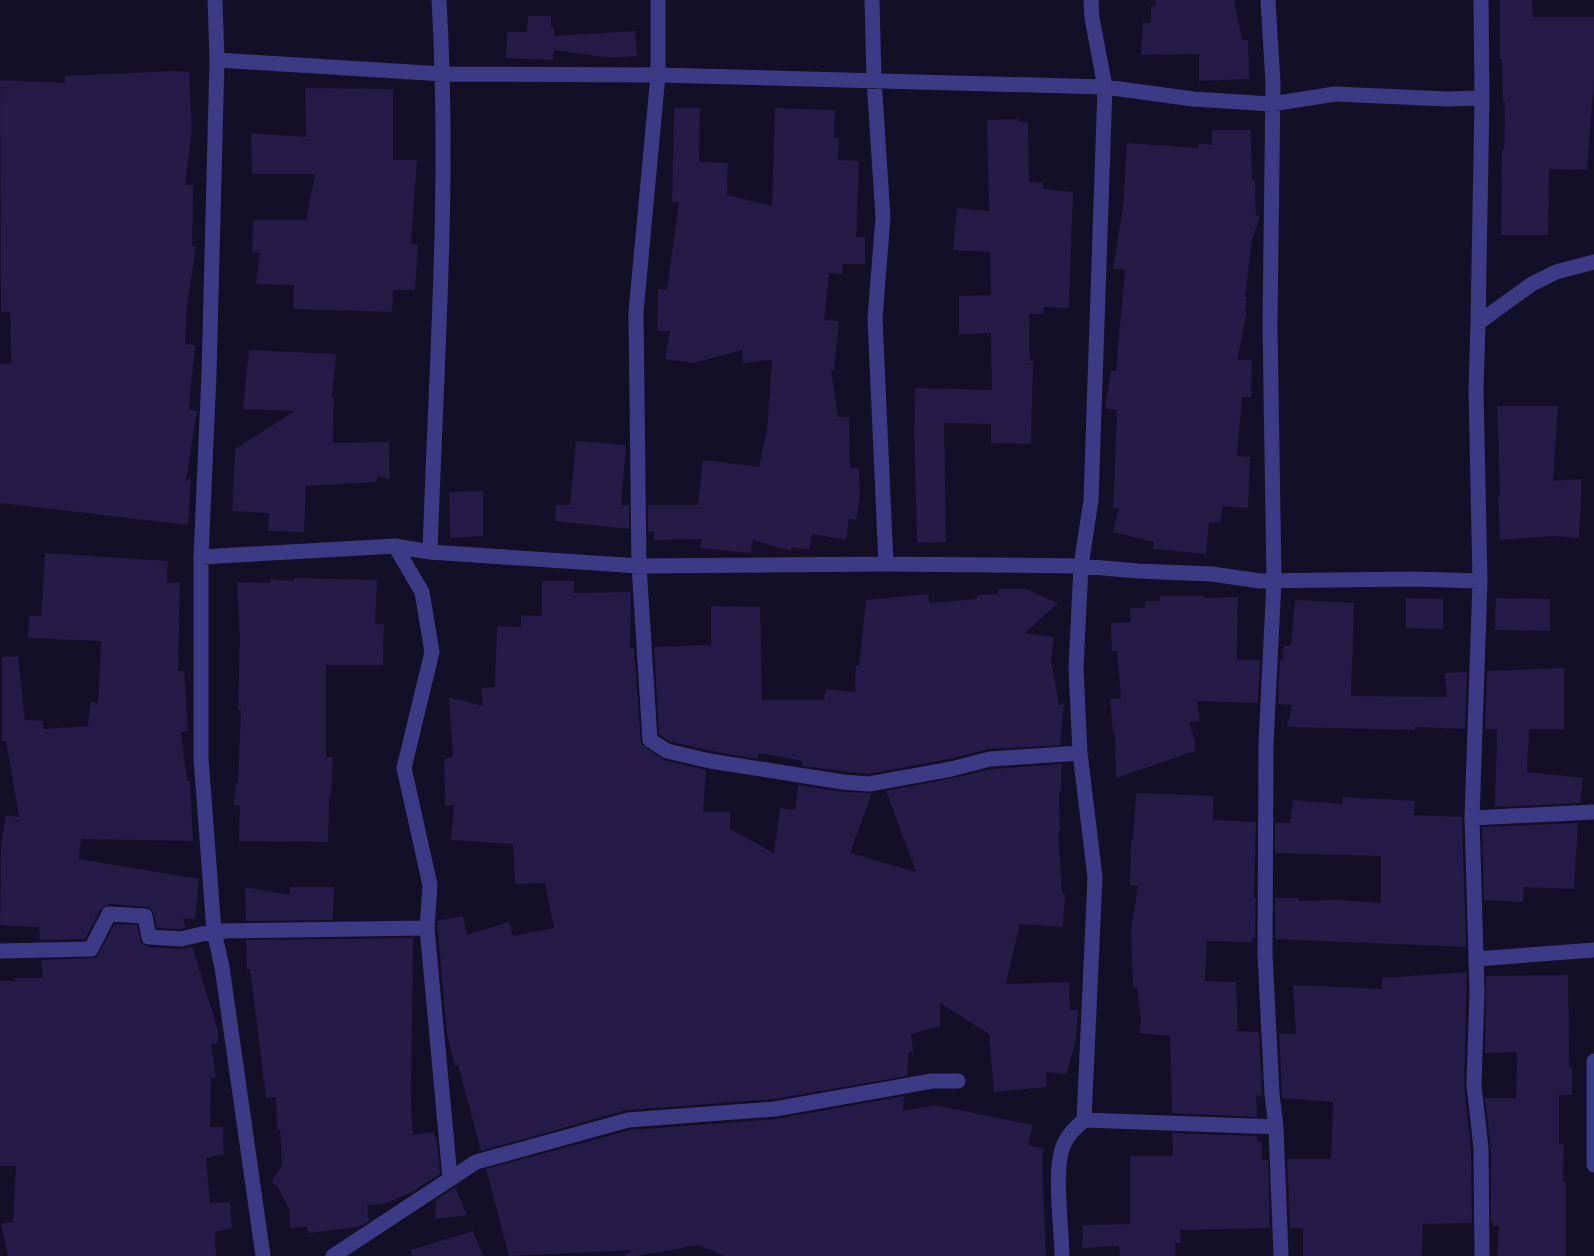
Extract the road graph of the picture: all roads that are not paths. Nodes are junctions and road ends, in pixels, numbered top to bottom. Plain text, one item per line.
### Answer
1 (215, 0) edge
2 (439, 0) edge
3 (658, 0) edge
4 (872, 0) edge
5 (1091, 0) edge
6 (1268, 0) edge
7 (1480, 0) edge
8 (217, 60) junction
9 (443, 74) junction
10 (658, 75) junction
11 (874, 81) junction
12 (1105, 87) junction
13 (1482, 98) junction
14 (1272, 104) junction
15 (1594, 262) edge
16 (1478, 323) junction
17 (395, 546) junction
18 (429, 552) junction
19 (201, 557) junction
20 (886, 564) junction
21 (639, 566) junction
22 (1081, 566) junction
23 (1274, 581) junction
24 (1480, 581) junction
25 (1080, 753) junction
26 (1594, 812) edge
27 (1472, 818) junction
28 (427, 928) junction
29 (214, 930) junction
30 (1594, 950) edge
31 (0, 951) edge
32 (1476, 959) junction
33 (1594, 1061) edge
34 (958, 1081) dead end
35 (1084, 1120) junction
36 (1276, 1127) junction
37 (1594, 1165) edge
38 (450, 1178) junction
39 (263, 1256) edge
40 (333, 1256) edge
41 (1062, 1256) edge
42 (1281, 1256) edge
43 (1482, 1256) edge

1 - 8 street
2 - 9 street
3 - 10 street
4 - 11 street
5 - 12 street
6 - 14 street
7 - 13 street
8 - 9 street
8 - 19 street
9 - 10 street
9 - 18 street
10 - 11 street
10 - 21 street
11 - 12 street
11 - 20 street
12 - 14 street
12 - 22 street
13 - 14 street
13 - 16 street
14 - 23 street
15 - 16 street
16 - 24 street
17 - 18 street
17 - 19 street
17 - 28 street
18 - 21 street
19 - 29 street
20 - 21 street
20 - 22 street
21 - 25 street
22 - 23 street
22 - 25 street
23 - 24 street
23 - 36 street
24 - 27 street
25 - 35 street
26 - 27 street
27 - 32 street
28 - 29 street
28 - 38 street
29 - 31 street
29 - 39 street
30 - 32 street
32 - 43 street
33 - 37 street
34 - 38 street
35 - 36 street
35 - 41 street
36 - 42 street
38 - 40 street

